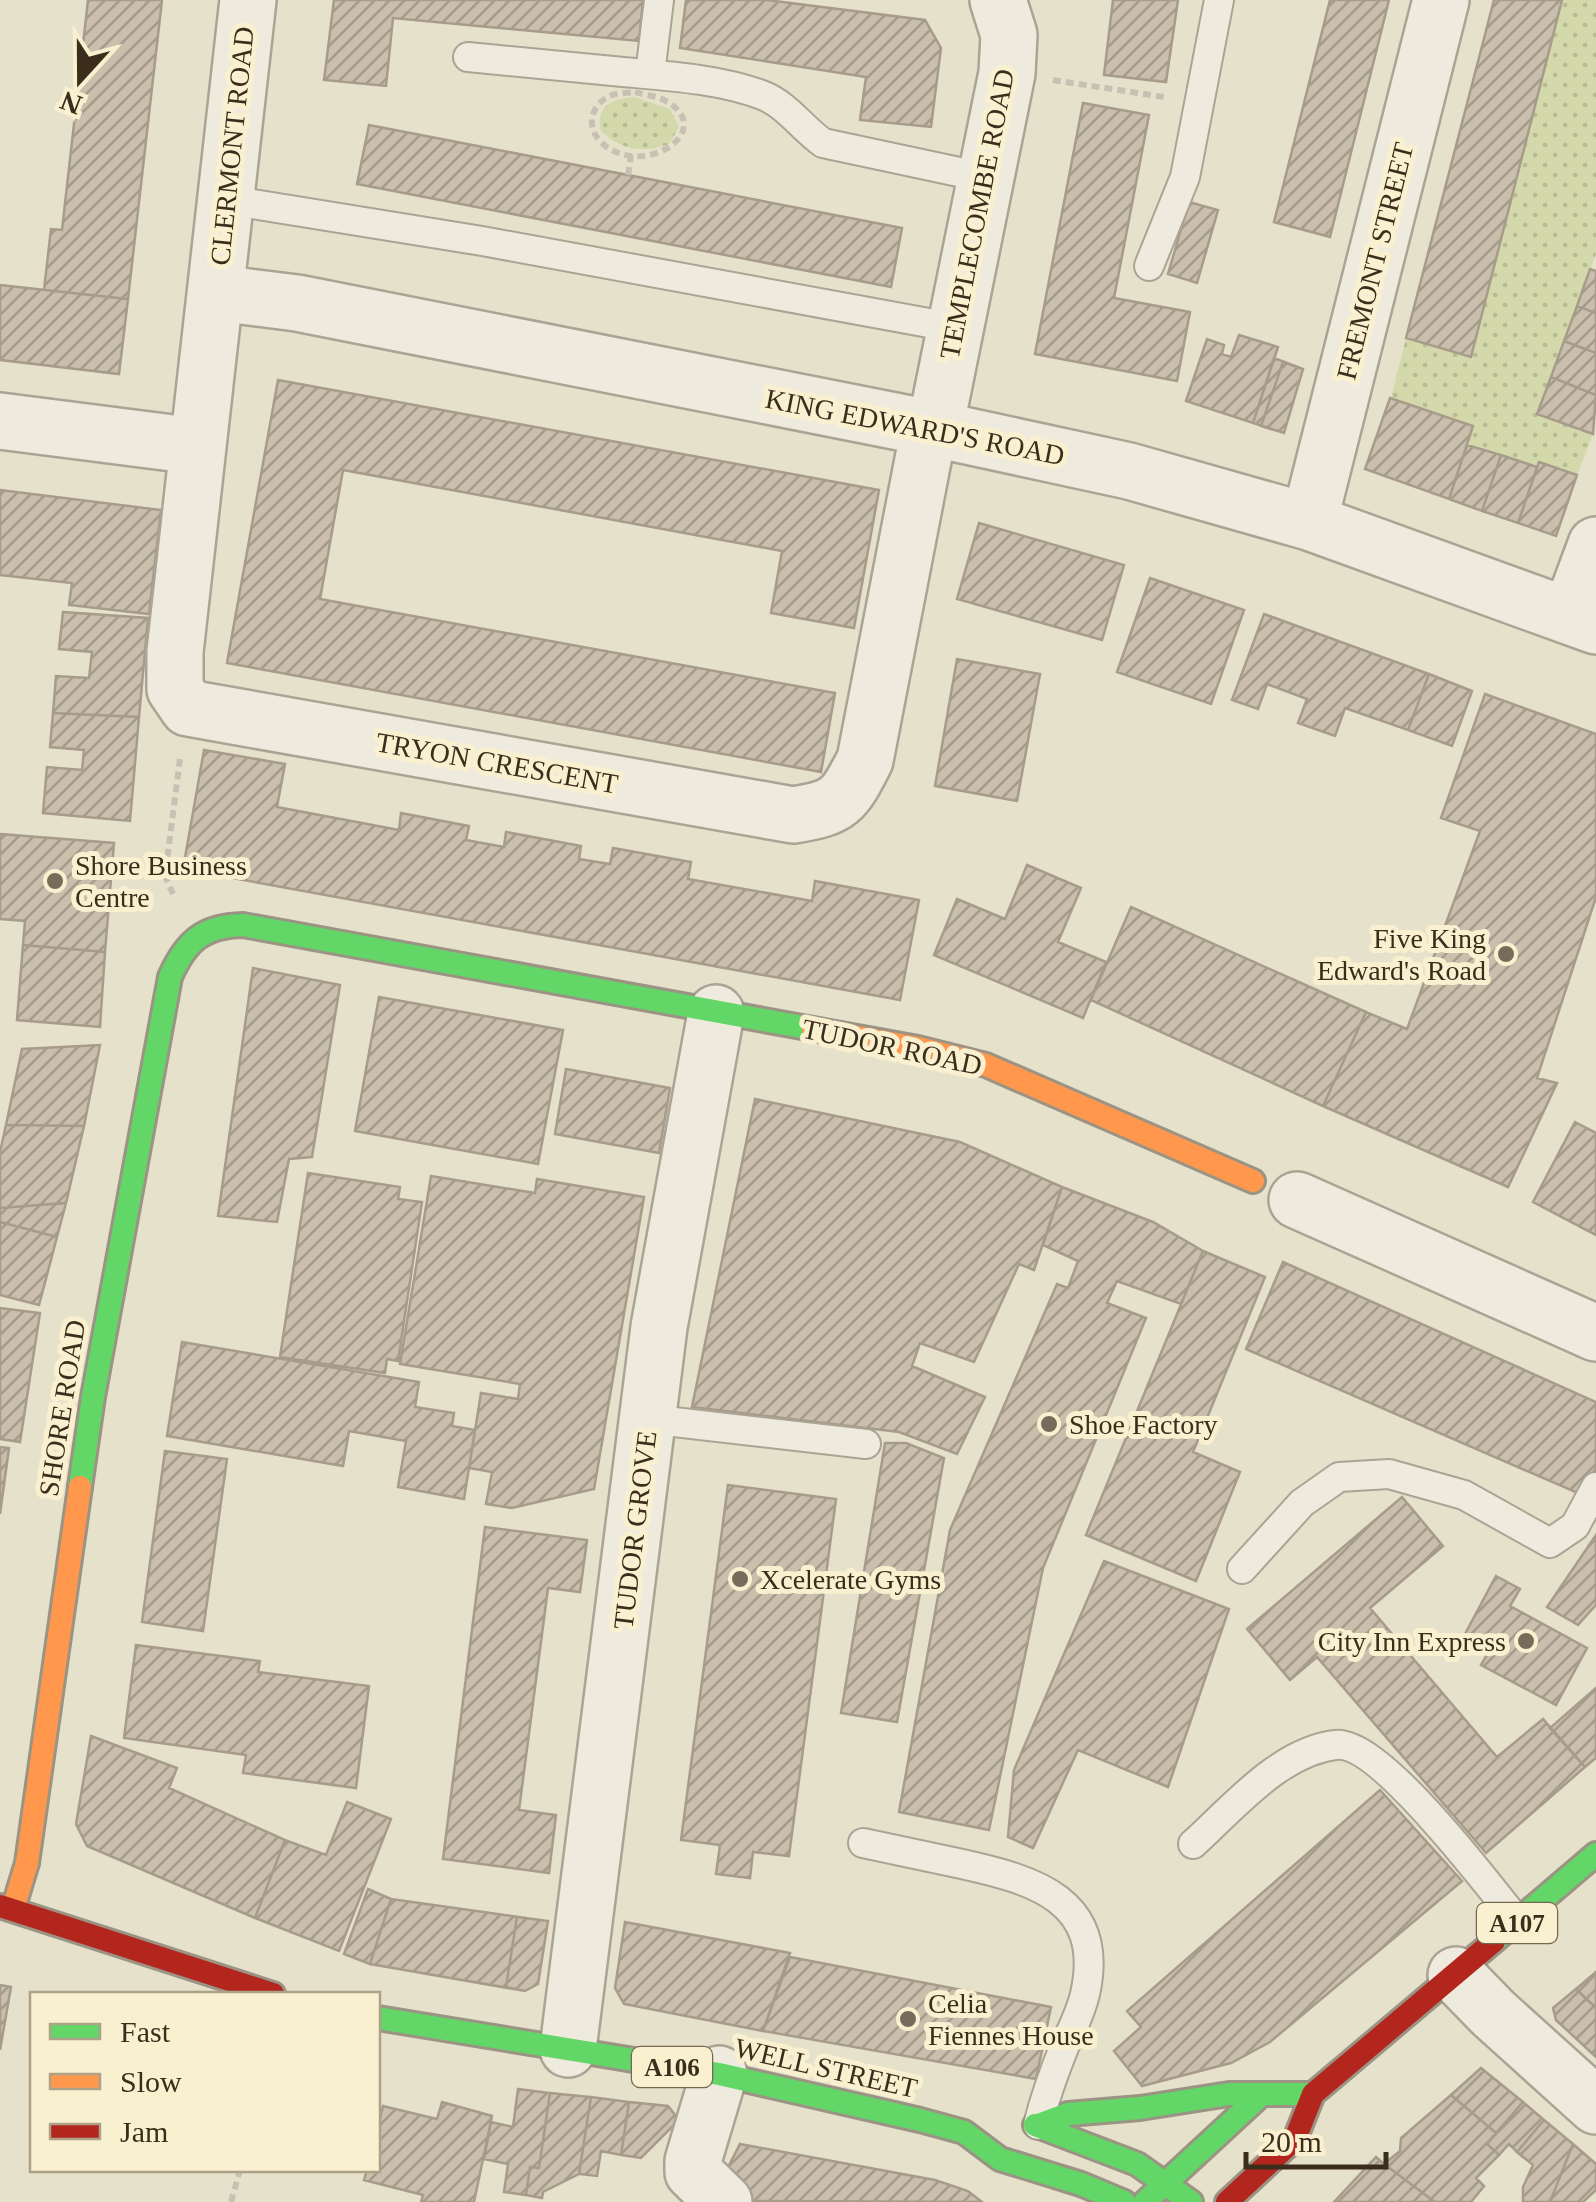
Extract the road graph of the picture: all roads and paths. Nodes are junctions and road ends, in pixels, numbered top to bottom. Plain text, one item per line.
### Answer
1 (248, 0) edge
2 (658, 0) edge
3 (998, 0) edge
4 (1220, 0) edge
5 (1442, 0) edge
6 (468, 57) dead end
7 (1007, 73) junction
8 (650, 74) junction
9 (1200, 103) junction
10 (631, 155) junction
11 (628, 175) dead end
12 (987, 178) junction
13 (228, 200) junction
14 (1149, 266) dead end
15 (216, 293) junction
16 (956, 328) junction
17 (0, 421) edge
18 (932, 429) junction
19 (196, 446) junction
20 (1309, 522) junction
21 (1596, 545) edge
22 (1583, 620) edge
23 (183, 742) dead end
24 (203, 929) junction
25 (716, 1013) junction
26 (1275, 1191) joint
27 (1596, 1333) edge
28 (648, 1420) junction
29 (866, 1444) dead end
30 (1596, 1486) edge
31 (1242, 1569) dead end
32 (864, 1842) dead end
33 (1193, 1844) dead end
34 (1596, 1854) edge
35 (6, 1908) edge
36 (1518, 1922) junction
37 (1456, 1975) junction
38 (267, 1992) edge
39 (380, 2018) edge
40 (568, 2050) junction
41 (719, 2074) junction
42 (1262, 2094) junction
43 (1313, 2094) junction
44 (1596, 2106) edge
45 (1014, 2124) junction
46 (964, 2132) junction
47 (1018, 2165) junction
48 (239, 2172) edge
49 (1168, 2181) junction
50 (1033, 2192) dead end
51 (231, 2202) edge
52 (724, 2202) edge
53 (1124, 2202) edge
54 (1145, 2202) edge
55 (1191, 2202) edge
56 (1227, 2202) edge

1 - 13 street, CLERMONT ROAD
2 - 8 lane
3 - 7 street, TEMPLECOMBE ROAD
4 - 9 lane
5 - 20 street, FREMONT STREET
6 - 8 lane
7 - 9 path
7 - 12 street, TEMPLECOMBE ROAD
8 - 12 lane
9 - 14 lane
10 - 10 path
10 - 11 path
12 - 16 street, TEMPLECOMBE ROAD
13 - 15 street, CLERMONT ROAD
13 - 16 lane
15 - 18 street, KING EDWARD'S ROAD
15 - 19 street, TRYON CRESCENT
16 - 18 street, TEMPLECOMBE ROAD
17 - 19 street
18 - 19 street, TRYON CRESCENT
18 - 20 street, KING EDWARD'S ROAD
20 - 22 street, KING EDWARD'S ROAD
21 - 22 street
23 - 24 path
24 - 25 main road, TUDOR ROAD
24 - 35 main road, SHORE ROAD
25 - 26 main road, TUDOR ROAD
25 - 28 street, TUDOR GROVE
26 - 27 street, TUDOR ROAD
28 - 29 lane
28 - 40 street, TUDOR GROVE
30 - 31 lane
32 - 45 lane
33 - 36 lane
34 - 36 main road, A107
35 - 38 main road
36 - 37 main road, A107
37 - 43 main road, A107
37 - 44 street
39 - 40 main road, WELL STREET / A106
40 - 41 main road, WELL STREET / A106
41 - 46 main road, WELL STREET / A106
41 - 52 street
42 - 43 main road, WELL STREET
42 - 45 main road, WELL STREET
42 - 49 main road
43 - 56 main road, A107
45 - 46 main road, WELL STREET
45 - 49 main road
46 - 47 main road, WELL STREET / A106
47 - 50 main road
47 - 53 main road, WELL STREET / A106
48 - 51 path
49 - 54 main road
49 - 55 main road

